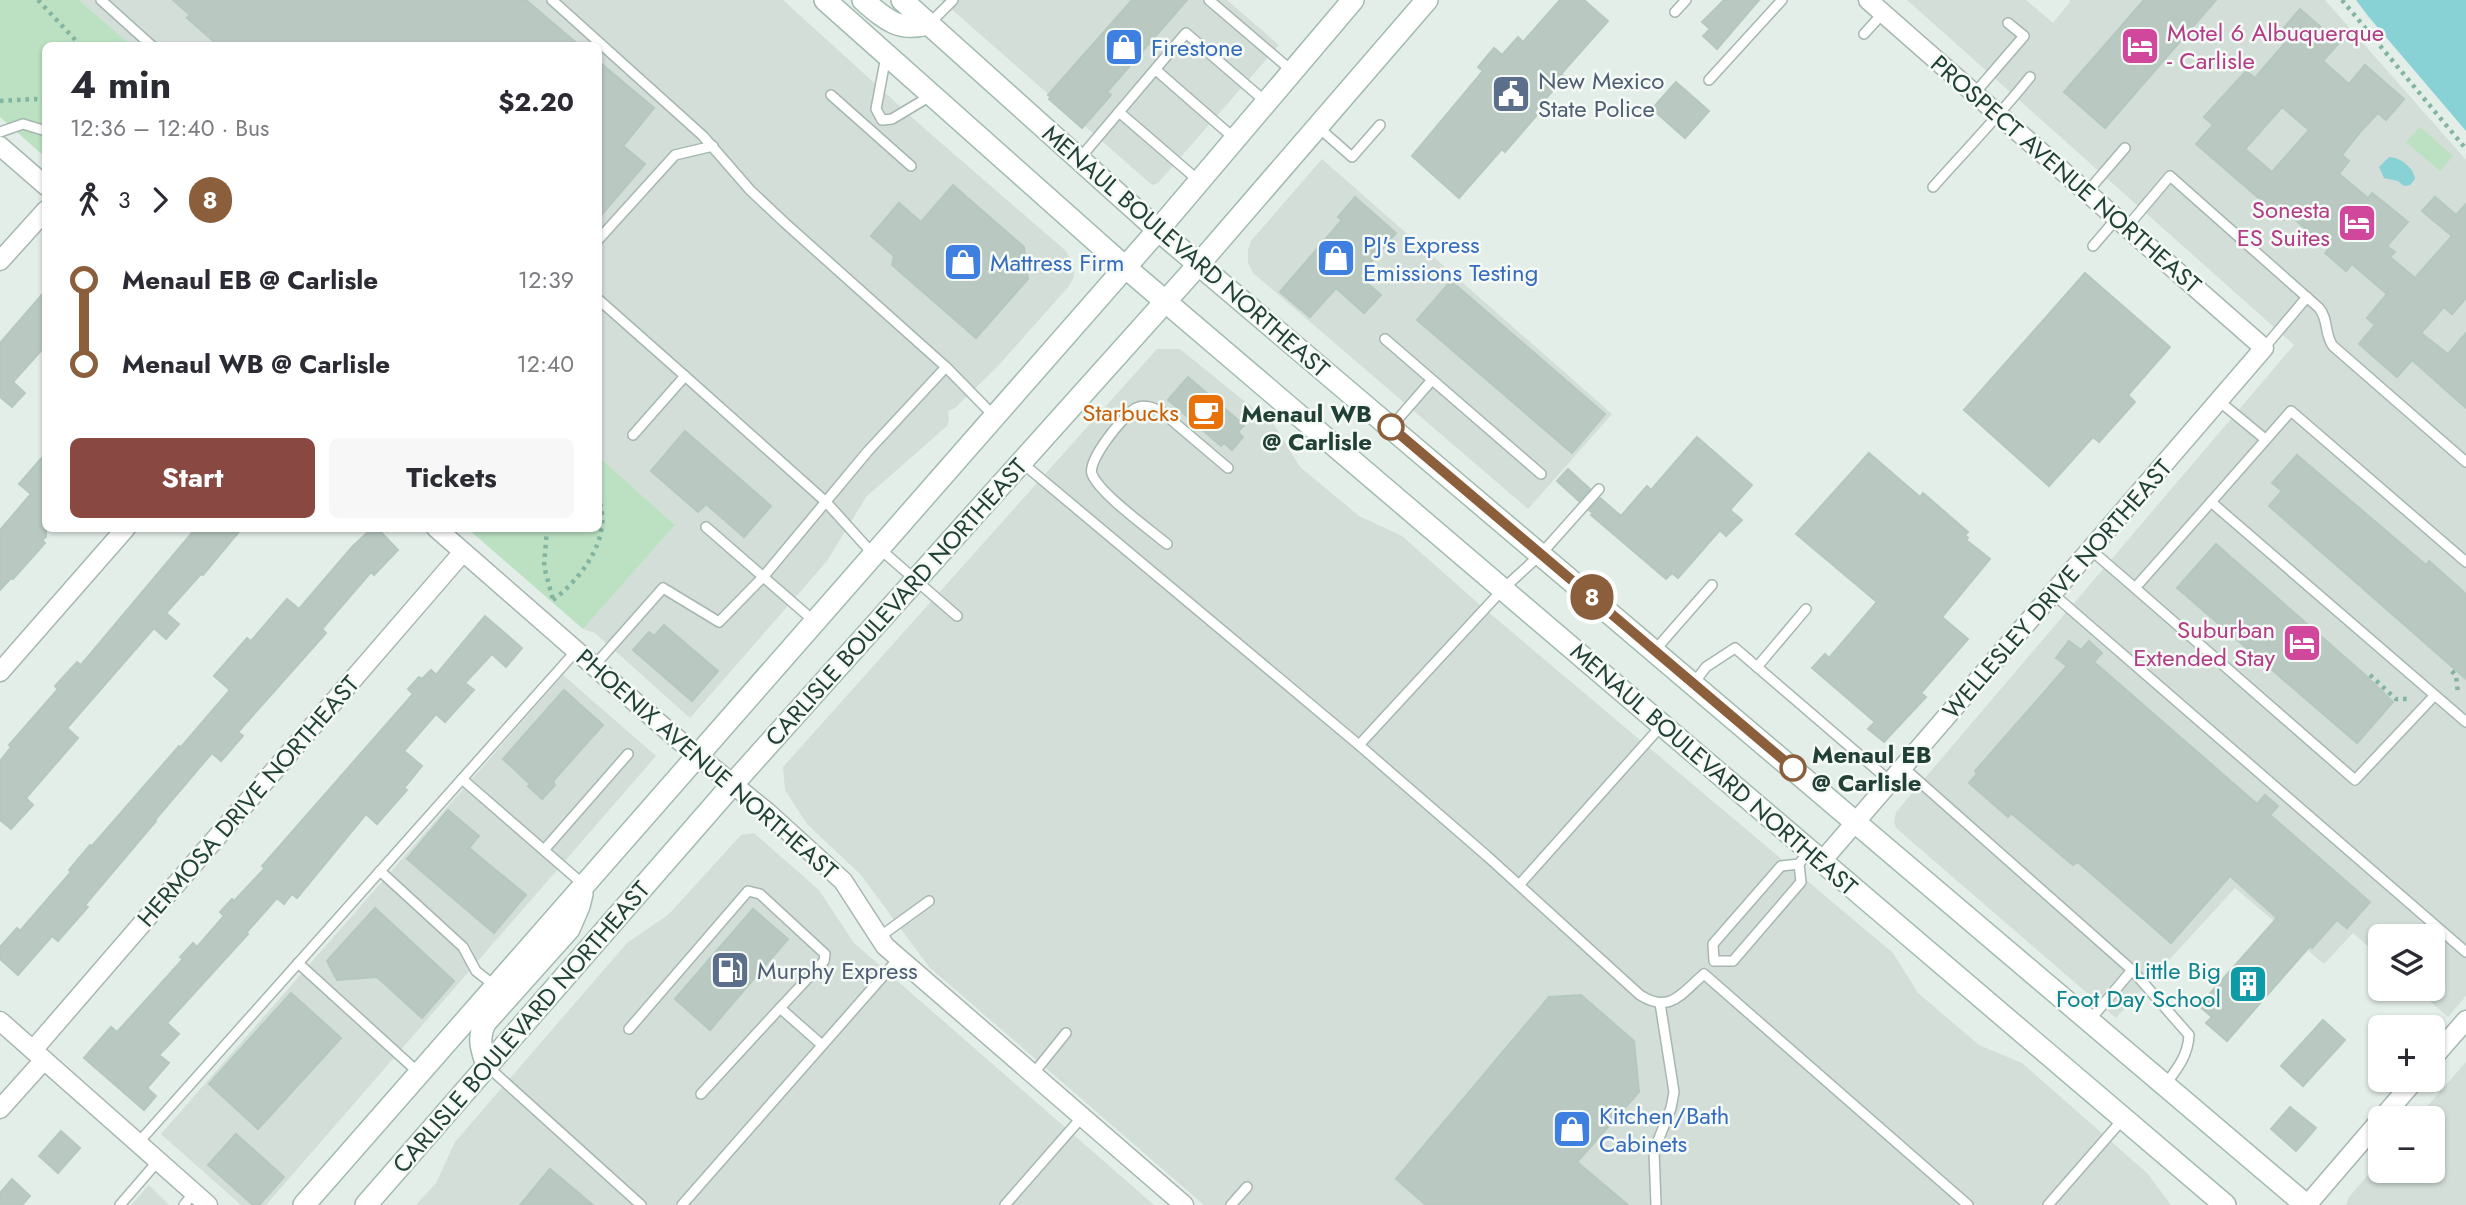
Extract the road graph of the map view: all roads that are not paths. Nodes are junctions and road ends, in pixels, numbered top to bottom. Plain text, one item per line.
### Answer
1 (101, 0) edge
2 (552, 0) edge
3 (825, 0) edge
4 (863, 0) edge
5 (902, 0) edge
6 (953, 0) edge
7 (1209, 0) edge
8 (1353, 0) edge
9 (1427, 0) edge
10 (1686, 0) edge
11 (1782, 0) edge
12 (1868, 0) edge
13 (1675, 12) dead end
14 (1882, 13) junction
15 (2008, 23) dead end
16 (928, 24) junction
17 (1864, 34) dead end
18 (148, 42) edge
19 (598, 42) edge
20 (602, 45) edge
21 (886, 55) junction
22 (1156, 70) junction
23 (1292, 71) junction
24 (2030, 77) dead end
25 (1709, 80) dead end
26 (1974, 94) junction
27 (831, 95) dead end
28 (932, 95) junction
29 (1266, 102) junction
30 (1119, 112) junction
31 (880, 116) junction
32 (2000, 116) junction
33 (1380, 125) dead end
34 (1318, 127) junction
35 (869, 128) junction
36 (42, 130) edge
37 (0, 132) edge
38 (1235, 139) junction
39 (0, 146) edge
40 (713, 146) junction
41 (2125, 148) dead end
42 (1079, 160) junction
43 (911, 166) dead end
44 (1199, 181) junction
45 (42, 183) edge
46 (1933, 187) dead end
47 (2087, 192) junction
48 (42, 214) edge
49 (2122, 223) junction
50 (1158, 230) junction
51 (602, 236) edge
52 (2093, 246) dead end
53 (0, 261) edge
54 (1199, 264) junction
55 (1125, 267) junction
56 (2307, 297) junction
57 (1165, 301) junction
58 (602, 303) edge
59 (1385, 339) dead end
60 (2264, 348) junction
61 (946, 367) junction
62 (685, 376) junction
63 (1433, 380) junction
64 (2219, 401) junction
65 (994, 416) junction
66 (1391, 427) junction
67 (633, 435) dead end
68 (2265, 439) junction
69 (1021, 462) junction
70 (2466, 463) edge
71 (1228, 468) dead end
72 (1541, 474) dead end
73 (1599, 489) dead end
74 (826, 502) junction
75 (2211, 502) junction
76 (706, 527) dead end
77 (122, 532) edge
78 (440, 532) edge
79 (1167, 544) dead end
80 (876, 551) junction
81 (2091, 551) junction
82 (463, 552) junction
83 (1541, 554) junction
84 (2466, 562) edge
85 (764, 576) junction
86 (914, 581) junction
87 (1712, 585) dead end
88 (1504, 588) junction
89 (2135, 588) junction
90 (2053, 594) junction
91 (1806, 610) dead end
92 (957, 616) dead end
93 (814, 621) junction
94 (1655, 650) junction
95 (576, 651) junction
96 (594, 666) junction
97 (1758, 667) junction
98 (0, 672) edge
99 (1693, 683) junction
100 (2434, 696) junction
101 (2466, 722) edge
102 (1663, 725) junction
103 (1359, 745) junction
104 (628, 754) dead end
105 (696, 755) junction
106 (1903, 768) junction
107 (462, 779) junction
108 (1891, 782) junction
109 (732, 785) junction
110 (1857, 822) junction
111 (544, 850) junction
112 (1810, 859) junction
113 (380, 871) junction
114 (584, 885) junction
115 (1519, 885) junction
116 (929, 901) dead end
117 (878, 938) junction
118 (2466, 953) edge
119 (899, 958) junction
120 (1714, 961) junction
121 (298, 963) junction
122 (2132, 970) junction
123 (1704, 974) junction
124 (495, 986) junction
125 (1660, 1003) junction
126 (780, 1008) junction
127 (0, 1021) edge
128 (2090, 1021) junction
129 (2466, 1022) edge
130 (629, 1029) dead end
131 (1066, 1033) dead end
132 (822, 1045) junction
133 (2445, 1045) edge
134 (38, 1055) junction
135 (487, 1066) junction
136 (419, 1073) junction
137 (1032, 1074) junction
138 (2165, 1085) junction
139 (2405, 1092) edge
140 (701, 1094) dead end
141 (2392, 1106) edge
142 (0, 1109) edge
143 (1082, 1116) junction
144 (2124, 1119) junction
145 (2368, 1134) edge
146 (138, 1143) junction
147 (158, 1161) junction
148 (1247, 1187) dead end
149 (189, 1199) edge
150 (120, 1205) edge
151 (208, 1205) edge
152 (304, 1205) edge
153 (366, 1205) edge
154 (641, 1205) edge
155 (682, 1205) edge
156 (1005, 1205) edge
157 (1184, 1205) edge
158 (1231, 1205) edge
159 (1656, 1205) edge
160 (1968, 1205) edge
161 (2048, 1205) edge
162 (2225, 1205) edge
163 (2306, 1205) edge

1 - 18 lane
2 - 19 lane
3 - 21 main road, MENAUL BOULEVARD NORTHEAST
4 - 16 main road
5 - 16 main road, MENAUL BOULEVARD NORTHEAST
6 - 16 lane
7 - 23 lane
8 - 23 main road, CARLISLE BOULEVARD NORTHEAST
9 - 34 main road, CARLISLE BOULEVARD NORTHEAST
10 - 13 lane
11 - 25 lane
12 - 14 street, PROSPECT AVENUE NORTHEAST
14 - 17 lane
14 - 26 street, PROSPECT AVENUE NORTHEAST
15 - 26 lane
16 - 42 main road, MENAUL BOULEVARD NORTHEAST
20 - 40 lane
21 - 28 main road, MENAUL BOULEVARD NORTHEAST
21 - 31 lane
22 - 29 lane
22 - 30 lane
22 - 38 lane
23 - 29 main road, CARLISLE BOULEVARD NORTHEAST
24 - 32 lane
26 - 32 street, PROSPECT AVENUE NORTHEAST
27 - 35 lane
28 - 31 lane
28 - 55 main road, MENAUL BOULEVARD NORTHEAST
29 - 38 main road, CARLISLE BOULEVARD NORTHEAST
30 - 42 lane
30 - 44 lane
31 - 35 lane
32 - 46 lane
32 - 47 street, PROSPECT AVENUE NORTHEAST
33 - 34 lane
34 - 54 main road, CARLISLE BOULEVARD NORTHEAST
35 - 43 lane
36 - 37 lane
38 - 44 main road, CARLISLE BOULEVARD NORTHEAST
39 - 45 street
40 - 51 lane
40 - 61 lane
41 - 47 lane
42 - 50 main road, MENAUL BOULEVARD NORTHEAST
44 - 50 main road, CARLISLE BOULEVARD NORTHEAST
47 - 49 street, PROSPECT AVENUE NORTHEAST
48 - 53 street
49 - 52 lane
49 - 56 lane
49 - 60 street, PROSPECT AVENUE NORTHEAST
50 - 54 main road, MENAUL BOULEVARD NORTHEAST
50 - 55 main road, CARLISLE BOULEVARD NORTHEAST
54 - 57 main road, CARLISLE BOULEVARD NORTHEAST
54 - 66 main road, MENAUL BOULEVARD NORTHEAST
55 - 57 main road, MENAUL BOULEVARD NORTHEAST
55 - 65 main road, CARLISLE BOULEVARD NORTHEAST
56 - 60 lane
56 - 70 lane
57 - 69 main road, CARLISLE BOULEVARD NORTHEAST
57 - 88 main road, MENAUL BOULEVARD NORTHEAST
58 - 62 lane
59 - 63 lane
60 - 64 street, WELLESLEY DRIVE NORTHEAST
61 - 65 lane
61 - 74 lane
62 - 67 lane
62 - 74 lane
63 - 66 lane
63 - 72 lane
64 - 68 lane
64 - 81 street, WELLESLEY DRIVE NORTHEAST
65 - 80 main road, CARLISLE BOULEVARD NORTHEAST
66 - 83 main road, MENAUL BOULEVARD NORTHEAST
68 - 75 lane
68 - 84 lane
69 - 86 main road, CARLISLE BOULEVARD NORTHEAST
69 - 103 lane
71 - 79 lane
73 - 83 lane
74 - 80 lane
74 - 85 lane
75 - 89 lane
75 - 100 lane
76 - 85 lane
77 - 98 street
78 - 82 street, PHOENIX AVENUE NORTHEAST
80 - 86 lane
80 - 93 main road, CARLISLE BOULEVARD NORTHEAST
81 - 89 lane
81 - 90 street, WELLESLEY DRIVE NORTHEAST
82 - 95 street, PHOENIX AVENUE NORTHEAST
82 - 134 street, HERMOSA DRIVE NORTHEAST
83 - 88 lane
83 - 94 main road, MENAUL BOULEVARD NORTHEAST
85 - 93 lane
85 - 96 lane
86 - 92 lane
86 - 109 main road, CARLISLE BOULEVARD NORTHEAST
87 - 94 lane
88 - 102 main road, MENAUL BOULEVARD NORTHEAST
88 - 103 lane
89 - 100 lane
90 - 106 street, WELLESLEY DRIVE NORTHEAST
90 - 118 lane
91 - 97 lane
93 - 105 main road, CARLISLE BOULEVARD NORTHEAST
94 - 99 main road, MENAUL BOULEVARD NORTHEAST
95 - 96 street, PHOENIX AVENUE NORTHEAST
95 - 107 lane
96 - 105 street, PHOENIX AVENUE NORTHEAST
97 - 99 lane
97 - 108 lane
99 - 110 main road, MENAUL BOULEVARD NORTHEAST
100 - 101 lane
102 - 112 main road, MENAUL BOULEVARD NORTHEAST
102 - 115 lane
103 - 115 lane
104 - 111 lane
105 - 109 street, PHOENIX AVENUE NORTHEAST
105 - 114 main road, CARLISLE BOULEVARD NORTHEAST
106 - 108 street, WELLESLEY DRIVE NORTHEAST
106 - 122 lane
107 - 111 lane
107 - 113 lane
108 - 110 street, WELLESLEY DRIVE NORTHEAST
109 - 117 street, PHOENIX AVENUE NORTHEAST
109 - 135 main road, CARLISLE BOULEVARD NORTHEAST
110 - 112 street, WELLESLEY DRIVE NORTHEAST
110 - 128 main road, MENAUL BOULEVARD NORTHEAST
111 - 114 lane
112 - 120 lane
112 - 120 lane
112 - 144 main road, MENAUL BOULEVARD NORTHEAST
113 - 121 lane
113 - 124 lane
114 - 124 main road, CARLISLE BOULEVARD NORTHEAST
114 - 135 main road
115 - 125 lane
116 - 117 lane
117 - 119 street, PHOENIX AVENUE NORTHEAST
119 - 132 lane
119 - 137 street, PHOENIX AVENUE NORTHEAST
120 - 123 lane
121 - 136 lane
121 - 146 lane
122 - 128 lane
122 - 138 lane
123 - 125 lane
123 - 160 lane
124 - 136 main road, CARLISLE BOULEVARD NORTHEAST
125 - 159 lane
126 - 130 lane
126 - 132 lane
126 - 140 lane
127 - 134 street
128 - 138 main road, MENAUL BOULEVARD NORTHEAST
129 - 133 street
131 - 137 lane
132 - 155 lane
134 - 142 street, HERMOSA DRIVE NORTHEAST
134 - 146 street
135 - 153 main road, CARLISLE BOULEVARD NORTHEAST
135 - 154 lane
136 - 152 main road, CARLISLE BOULEVARD NORTHEAST
137 - 143 street, PHOENIX AVENUE NORTHEAST
138 - 163 main road, MENAUL BOULEVARD NORTHEAST
139 - 141 street
143 - 156 lane
143 - 157 street, PHOENIX AVENUE NORTHEAST
144 - 161 lane
144 - 162 main road, MENAUL BOULEVARD NORTHEAST
145 - 163 street
146 - 147 street
147 - 149 street
147 - 150 lane
148 - 158 lane
149 - 151 street

